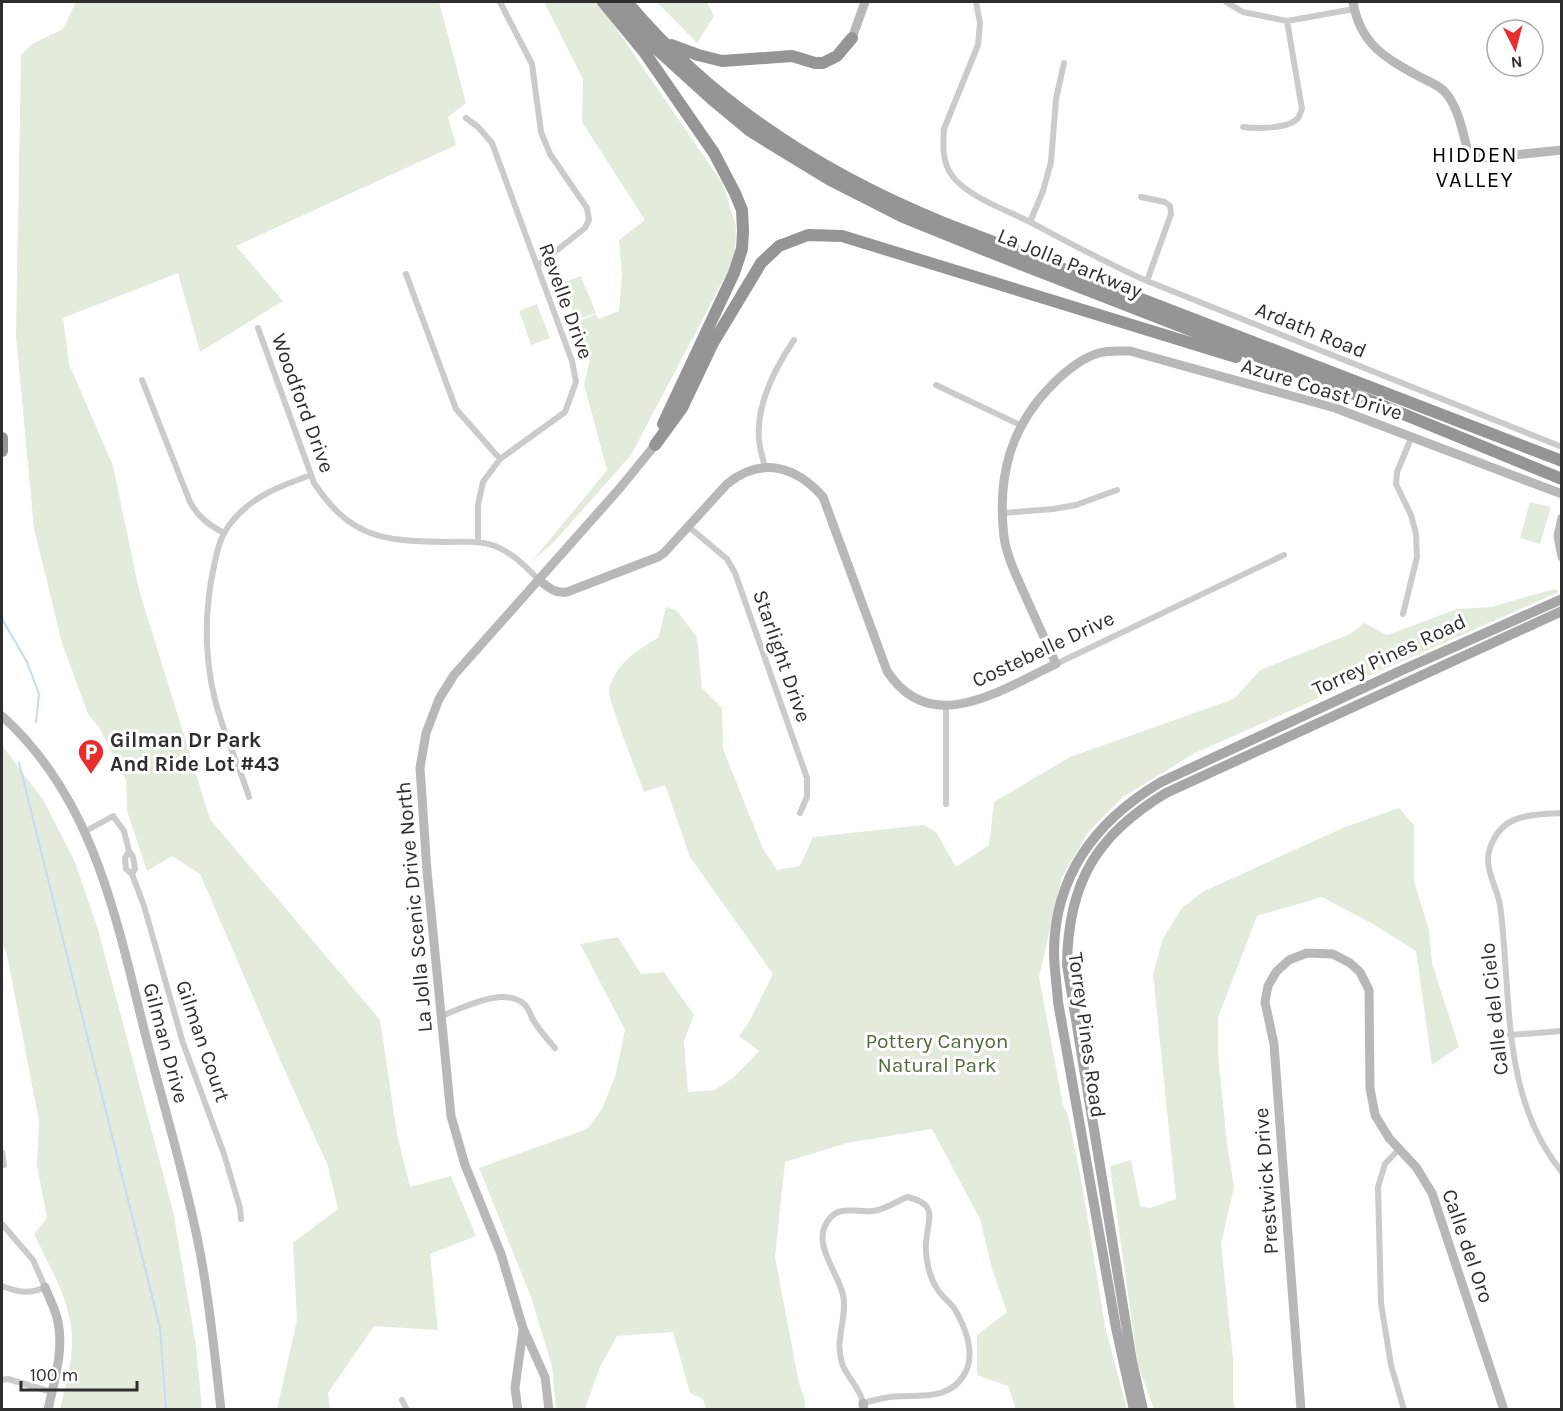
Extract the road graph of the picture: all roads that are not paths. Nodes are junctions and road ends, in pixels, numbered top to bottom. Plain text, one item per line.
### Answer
1 (500, 2) edge
2 (603, 2) edge
3 (613, 2) edge
4 (627, 2) edge
5 (865, 2) edge
6 (976, 2) edge
7 (1226, 2) edge
8 (1353, 5) edge
9 (1287, 21) junction
10 (852, 38) joint
11 (662, 42) junction
12 (1064, 63) dead end
13 (466, 118) dead end
14 (1243, 127) dead end
15 (1562, 150) edge
16 (1141, 197) dead end
17 (1030, 222) junction
18 (537, 266) junction
19 (406, 273) dead end
20 (1147, 281) junction
21 (258, 328) dead end
22 (794, 340) dead end
23 (142, 380) dead end
24 (936, 385) dead end
25 (1331, 386) junction
26 (1020, 425) junction
27 (1412, 436) junction
28 (2, 438) edge
29 (655, 445) junction
30 (1562, 447) edge
31 (2, 451) edge
32 (500, 459) junction
33 (1562, 459) edge
34 (765, 468) junction
35 (310, 475) junction
36 (1562, 479) edge
37 (1116, 490) dead end
38 (1562, 494) edge
39 (1003, 513) junction
40 (1562, 518) edge
41 (689, 527) junction
42 (224, 533) junction
43 (478, 542) junction
44 (1284, 555) dead end
45 (1562, 557) edge
46 (539, 580) junction
47 (1562, 599) edge
48 (1562, 611) edge
49 (1403, 614) dead end
50 (1056, 664) junction
51 (946, 705) junction
52 (2, 716) edge
53 (249, 797) dead end
54 (946, 804) dead end
55 (800, 813) dead end
56 (1562, 813) edge
57 (86, 831) junction
58 (1290, 960) joint
59 (441, 1016) junction
60 (1562, 1031) edge
61 (1510, 1035) junction
62 (555, 1048) dead end
63 (1399, 1149) junction
64 (2, 1152) edge
65 (4, 1165) dead end
66 (1562, 1172) edge
67 (241, 1219) dead end
68 (2, 1224) edge
69 (2, 1286) edge
70 (45, 1287) junction
71 (523, 1328) junction
72 (2, 1380) edge
73 (52, 1392) junction
74 (402, 1400) dead end
75 (864, 1406) edge
76 (48, 1410) edge
77 (221, 1410) edge
78 (407, 1410) edge
79 (518, 1410) edge
80 (549, 1410) edge
81 (1134, 1410) edge
82 (1143, 1410) edge
83 (1301, 1410) edge
84 (1404, 1410) edge
85 (1504, 1410) edge

1 - 18 street
2 - 29 highway
3 - 25 highway, La Jolla Parkway
4 - 11 highway, La Jolla Parkway
5 - 10 street
6 - 17 street, Ardath Road
7 - 9 street
8 - 9 street
8 - 15 street
9 - 14 street
10 - 11 highway
11 - 33 highway, La Jolla Parkway
12 - 17 street
13 - 18 street, Revelle Drive
16 - 20 street
17 - 20 street, Ardath Road
18 - 32 street, Revelle Drive
19 - 32 street
20 - 30 street, Ardath Road
21 - 35 street, Woodford Drive
22 - 34 street
23 - 42 street
24 - 26 street
25 - 29 highway
25 - 36 highway, La Jolla Parkway
26 - 27 street, Azure Coast Drive
26 - 39 street
27 - 38 street, Azure Coast Drive
27 - 49 street
28 - 31 highway
29 - 46 street, La Jolla Scenic Drive North
32 - 43 street, Revelle Drive
34 - 41 street
34 - 51 street, Costebelle Drive
35 - 42 street
35 - 43 street, Woodford Drive
37 - 39 street
39 - 50 street
40 - 45 street
41 - 46 street
41 - 55 street, Starlight Drive
42 - 53 street
43 - 46 street, Woodford Drive
44 - 50 street, Costebelle Drive
46 - 59 street, La Jolla Scenic Drive North
47 - 81 main road, Torrey Pines Road
48 - 82 main road, Torrey Pines Road
50 - 51 street, Costebelle Drive
51 - 54 street
52 - 57 street, Gilman Drive
56 - 61 street, Calle del Cielo
57 - 67 street, Gilman Court
57 - 77 street, Gilman Drive
58 - 63 street, Calle del Oro
58 - 83 street, Prestwick Drive
59 - 62 street
59 - 71 street, La Jolla Scenic Drive North
60 - 61 street
61 - 66 street, Calle del Cielo
63 - 84 street
63 - 85 street, Calle del Oro
64 - 65 street
68 - 70 street
69 - 70 street
70 - 73 street
71 - 79 street, La Jolla Scenic Drive North
71 - 80 street, La Jolla Scenic Drive North
72 - 73 street
73 - 76 street
74 - 78 street
75 - 75 street

